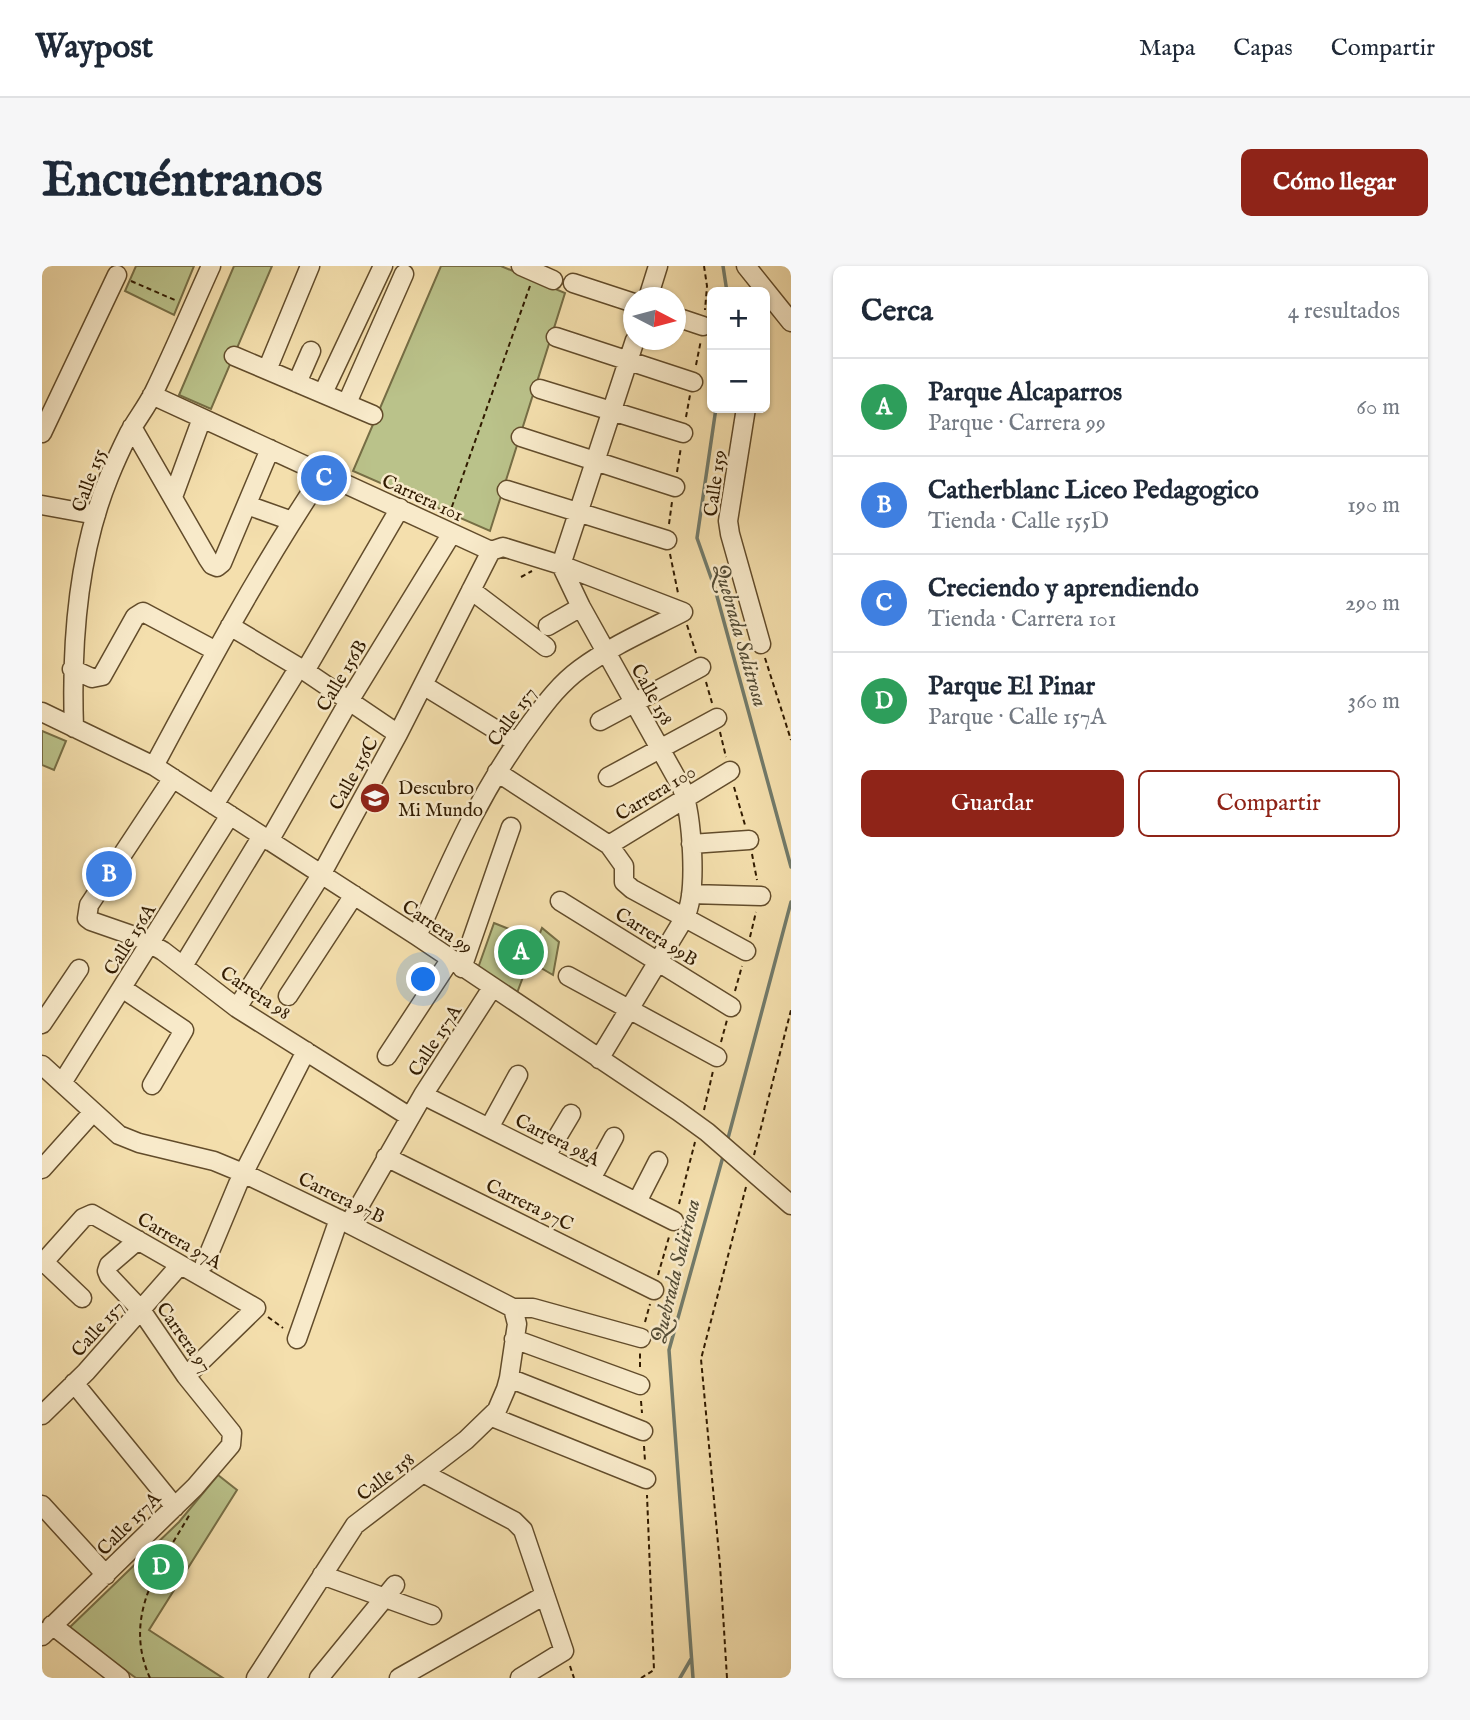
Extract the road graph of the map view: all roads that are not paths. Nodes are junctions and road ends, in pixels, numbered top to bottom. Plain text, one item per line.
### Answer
1 (211, 266) edge
2 (310, 266) edge
3 (383, 266) edge
4 (658, 266) edge
5 (746, 266) edge
6 (528, 269) edge
7 (404, 274) dead end
8 (117, 275) road end
9 (553, 280) dead end
10 (573, 283) dead end
11 (651, 287) edge
12 (758, 287) edge
13 (623, 299) edge
14 (770, 306) edge
15 (686, 320) edge
16 (791, 322) edge
17 (703, 326) dead end
18 (556, 337) dead end
19 (632, 350) edge
20 (311, 351) dead end
21 (234, 356) dead end
22 (628, 361) junction
23 (267, 370) junction
24 (693, 382) dead end
25 (297, 383) junction
26 (541, 389) dead end
27 (323, 393) junction
28 (152, 395) junction
29 (347, 403) junction
30 (612, 410) junction
31 (745, 413) edge
32 (373, 415) dead end
33 (202, 418) junction
34 (132, 427) junction
35 (43, 429) edge
36 (683, 433) dead end
37 (521, 437) dead end
38 (270, 449) junction
39 (595, 461) junction
40 (323, 474) junction
41 (675, 487) dead end
42 (507, 490) dead end
43 (173, 497) junction
44 (42, 505) edge
45 (247, 505) junction
46 (400, 508) junction
47 (579, 512) junction
48 (96, 515) junction
49 (292, 521) junction
50 (448, 531) junction
51 (667, 540) dead end
52 (491, 551) junction
53 (561, 565) junction
54 (471, 590) junction
55 (581, 607) junction
56 (682, 612) joint
57 (230, 626) junction
58 (548, 626) dead end
59 (761, 644) road end
60 (546, 647) dead end
61 (216, 651) junction
62 (606, 652) junction
63 (701, 667) dead end
64 (72, 669) junction
65 (302, 669) junction
66 (423, 685) junction
67 (349, 701) junction
68 (634, 703) junction
69 (42, 712) edge
70 (716, 719) dead end
71 (600, 721) dead end
72 (74, 728) junction
73 (398, 734) junction
74 (516, 742) junction
75 (660, 749) junction
76 (154, 766) junction
77 (730, 771) dead end
78 (497, 772) junction
79 (607, 777) dead end
80 (173, 778) junction
81 (685, 797) junction
82 (214, 805) junction
83 (230, 816) junction
84 (511, 827) dead end
85 (265, 839) junction
86 (749, 839) dead end
87 (691, 844) junction
88 (609, 845) junction
89 (321, 875) junction
90 (691, 894) junction
91 (354, 895) junction
92 (761, 896) dead end
93 (560, 901) dead end
94 (685, 918) junction
95 (417, 936) junction
96 (150, 944) junction
97 (746, 951) dead end
98 (659, 962) junction
99 (456, 964) junction
100 (183, 966) junction
101 (79, 969) dead end
102 (568, 976) dead end
103 (122, 988) junction
104 (492, 988) junction
105 (288, 996) dead end
106 (237, 1007) junction
107 (731, 1007) dead end
108 (631, 1009) junction
109 (42, 1024) edge
110 (306, 1051) junction
111 (387, 1056) dead end
112 (717, 1057) dead end
113 (599, 1059) junction
114 (42, 1065) edge
115 (518, 1075) dead end
116 (61, 1083) junction
117 (152, 1085) dead end
118 (423, 1095) junction
119 (93, 1112) junction
120 (571, 1114) dead end
121 (410, 1118) junction
122 (489, 1128) junction
123 (614, 1137) dead end
124 (546, 1156) junction
125 (386, 1157) junction
126 (658, 1161) dead end
127 (42, 1169) edge
128 (243, 1173) junction
129 (591, 1179) junction
130 (637, 1202) junction
131 (791, 1205) edge
132 (344, 1221) junction
133 (674, 1221) dead end
134 (138, 1240) junction
135 (43, 1263) edge
136 (205, 1263) dead end
137 (180, 1265) junction
138 (654, 1290) dead end
139 (82, 1298) dead end
140 (513, 1308) junction
141 (141, 1310) junction
142 (641, 1338) dead end
143 (297, 1339) road end
144 (514, 1339) junction
145 (186, 1376) junction
146 (509, 1378) junction
147 (74, 1383) junction
148 (640, 1385) dead end
149 (42, 1415) edge
150 (492, 1416) junction
151 (643, 1431) dead end
152 (232, 1433) joint
153 (423, 1473) junction
154 (646, 1479) dead end
155 (42, 1505) edge
156 (175, 1507) junction
157 (106, 1575) junction
158 (322, 1575) junction
159 (391, 1591) junction
160 (545, 1595) junction
161 (432, 1615) dead end
162 (47, 1630) edge
163 (120, 1678) edge
164 (257, 1678) edge
165 (318, 1678) edge
166 (399, 1678) edge
167 (520, 1678) edge

1 - 28 street, Calle 155
2 - 23 street
3 - 27 street
4 - 11 street
5 - 12 street
6 - 9 street
7 - 29 street
8 - 35 street
10 - 13 street
14 - 16 street
15 - 17 street
18 - 22 street
19 - 22 street
20 - 25 street
21 - 23 street
22 - 24 street
22 - 30 street
23 - 25 street
25 - 27 street
26 - 30 street
27 - 29 street
28 - 33 street, Carrera 101
28 - 34 street, Calle 155
29 - 32 street
30 - 36 street
30 - 39 street
31 - 59 street, Calle 159
33 - 38 street, Carrera 101
33 - 43 street
34 - 43 street
34 - 48 street, Calle 155
37 - 39 street
38 - 40 street, Carrera 101
38 - 45 street
39 - 41 street
39 - 47 street
40 - 46 street, Carrera 101
40 - 49 street
42 - 47 street
43 - 45 street
44 - 48 street
45 - 49 street
46 - 50 street, Carrera 101
46 - 65 street
47 - 51 street
47 - 53 street
48 - 64 street, Calle 155
49 - 57 street
50 - 52 street, Carrera 101
50 - 67 street, Calle 156B
52 - 53 street, Carrera 101
52 - 54 street, Calle 156C
53 - 55 street, Calle 158
53 - 56 street, Carrera 101
54 - 60 street
54 - 66 street, Calle 156C
55 - 58 street
55 - 62 street, Calle 158
56 - 62 street, Calle 157
57 - 61 street
57 - 65 street
61 - 64 street
61 - 76 street
62 - 68 street, Calle 158
62 - 74 street, Calle 157
63 - 68 street
64 - 72 street, Calle 155
65 - 67 street
65 - 82 street
66 - 73 street, Calle 156C
66 - 74 street
67 - 73 street
67 - 85 street, Calle 156B
68 - 71 street
68 - 75 street, Calle 158
69 - 72 street, Carrera 99
70 - 75 street
72 - 76 street, Carrera 99
73 - 89 street, Calle 156C
74 - 78 street, Calle 157
75 - 79 street
75 - 81 street, Calle 158
76 - 80 street, Carrera 99
77 - 81 street, Carrera 100
78 - 88 street, Carrera 100
78 - 95 street, Calle 157
80 - 82 street, Carrera 99
80 - 96 street, Carrera 98
81 - 87 street, Calle 158
81 - 88 street, Carrera 100
82 - 83 street, Carrera 99
83 - 85 street, Carrera 99
83 - 96 street, Calle 156A
84 - 99 street
85 - 89 street, Carrera 99
85 - 100 street, Calle 156B
86 - 87 street
87 - 90 street, Calle 158
88 - 94 street
89 - 91 street, Carrera 99
89 - 106 street, Calle 156C
90 - 92 street
90 - 94 street, Calle 158
91 - 95 street, Carrera 99
91 - 105 street
93 - 98 street, Carrera 99B
94 - 97 street
94 - 98 street, Calle 158
95 - 99 street, Carrera 99
96 - 100 street, Carrera 98
96 - 103 street, Calle 156A
98 - 107 street, Carrera 99B
98 - 108 street, Calle 158
99 - 104 street, Carrera 99
99 - 111 street
100 - 106 street, Carrera 98
101 - 109 street
102 - 108 street
103 - 116 street, Calle 156A
103 - 117 street
104 - 113 street, Carrera 99
104 - 118 street, Calle 157A
106 - 110 street, Carrera 98
108 - 112 street
108 - 113 street, Calle 158
110 - 121 street, Carrera 98
110 - 128 street
113 - 131 street, Carrera 99
114 - 116 street, Carrera 97B
115 - 122 street
116 - 119 street, Carrera 97B
118 - 121 street, Calle 157A
118 - 122 street, Carrera 98A
119 - 127 street
119 - 128 street, Carrera 97B
120 - 124 street
121 - 125 street, Calle 157A
122 - 124 street, Carrera 98A
123 - 129 street
124 - 129 street, Carrera 98A
125 - 132 street, Calle 157A
125 - 138 street, Carrera 97C
126 - 130 street
128 - 132 street, Carrera 97B
128 - 136 street
129 - 130 street, Carrera 98A
130 - 133 street, Carrera 98A
132 - 140 street, Carrera 97B
132 - 143 street, Calle 157A
134 - 135 street, Carrera 97A
134 - 137 street, Carrera 97A
134 - 141 street, Carrera 97
135 - 139 street
137 - 141 street, Calle 157
137 - 145 street, Carrera 97A
140 - 142 street, Carrera 97B
140 - 144 street, Calle 158
141 - 145 street, Carrera 97
141 - 147 street, Calle 157
144 - 146 street, Calle 158
144 - 148 street
145 - 152 street, Carrera 97
146 - 150 street, Calle 158
146 - 151 street
147 - 149 street, Calle 157
147 - 156 street
150 - 153 street, Calle 158
150 - 154 street
152 - 156 street, Calle 157A
153 - 158 street, Calle 158
153 - 160 street
155 - 157 street
156 - 157 street, Calle 157A
157 - 162 street, Calle 157A
158 - 159 street
158 - 164 street, Calle 158
159 - 161 street
159 - 165 street
160 - 166 street
160 - 167 street
162 - 163 street

